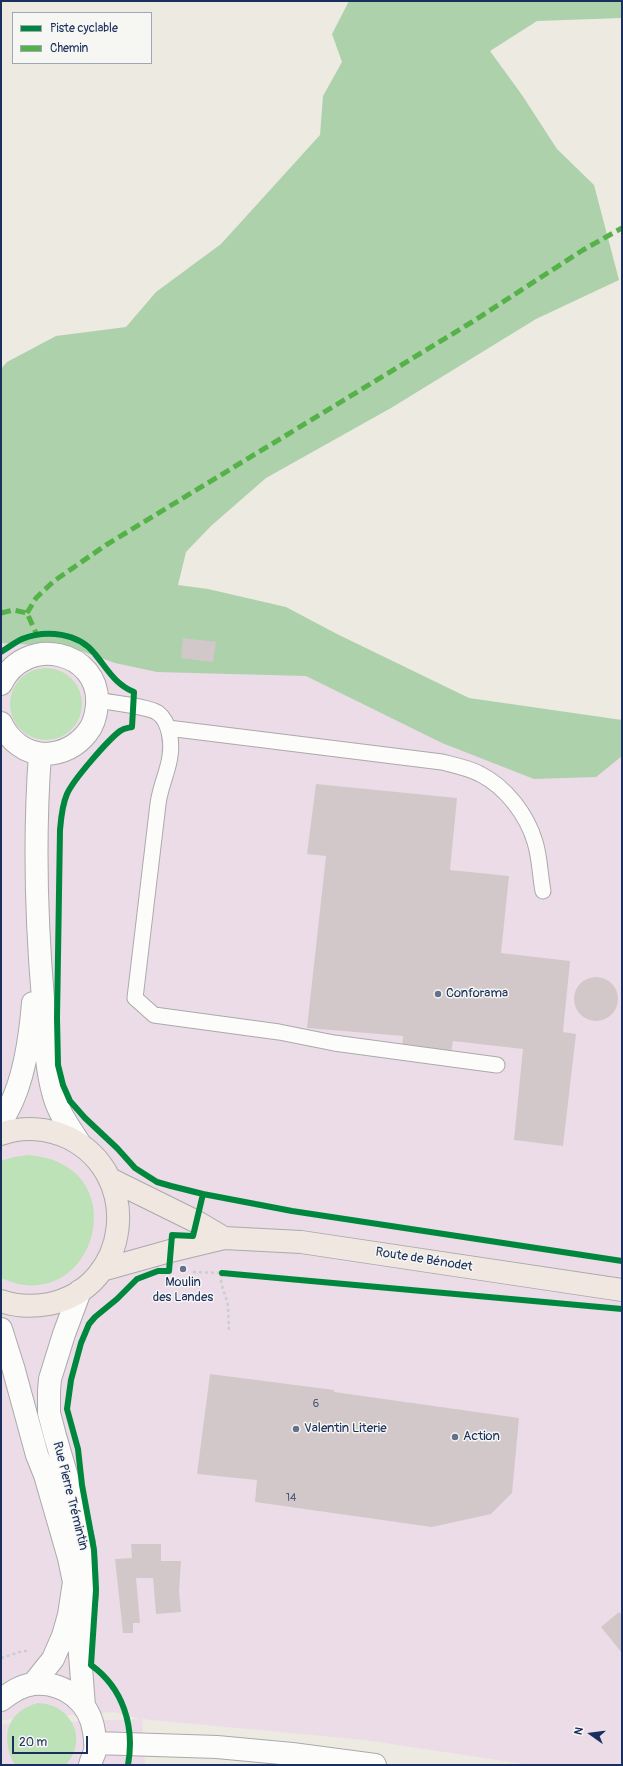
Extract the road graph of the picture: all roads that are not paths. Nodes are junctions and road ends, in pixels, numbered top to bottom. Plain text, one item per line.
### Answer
1 (2, 679) edge
2 (98, 700) junction
3 (2, 727) edge
4 (168, 728) junction
5 (40, 754) junction
6 (543, 891) dead end
7 (38, 934) junction
8 (497, 1065) dead end
9 (1, 1121) edge
10 (1, 1134) edge
11 (80, 1144) junction
12 (110, 1179) junction
13 (224, 1238) junction
14 (102, 1270) junction
15 (622, 1290) edge
16 (80, 1291) junction
17 (1, 1301) edge
18 (1, 1329) edge
19 (34, 1684) junction
20 (1, 1700) edge
21 (84, 1706) junction
22 (96, 1743) junction
23 (90, 1765) edge
24 (375, 1765) edge

1 - 2 street
2 - 4 lane
2 - 5 street
3 - 5 street
4 - 6 lane
4 - 8 lane
5 - 7 street
7 - 9 street
7 - 11 street
10 - 11 main road
11 - 12 main road
12 - 13 main road, Route de Bénodet
12 - 14 main road
13 - 14 main road, Route de Bénodet
13 - 15 main road, Route de Bénodet
14 - 16 main road
16 - 17 main road
16 - 21 street, Rue Pierre Trémintin
18 - 19 street, Rue Pierre Trémintin
19 - 20 street
19 - 21 street
21 - 22 street
22 - 23 street
22 - 24 street

